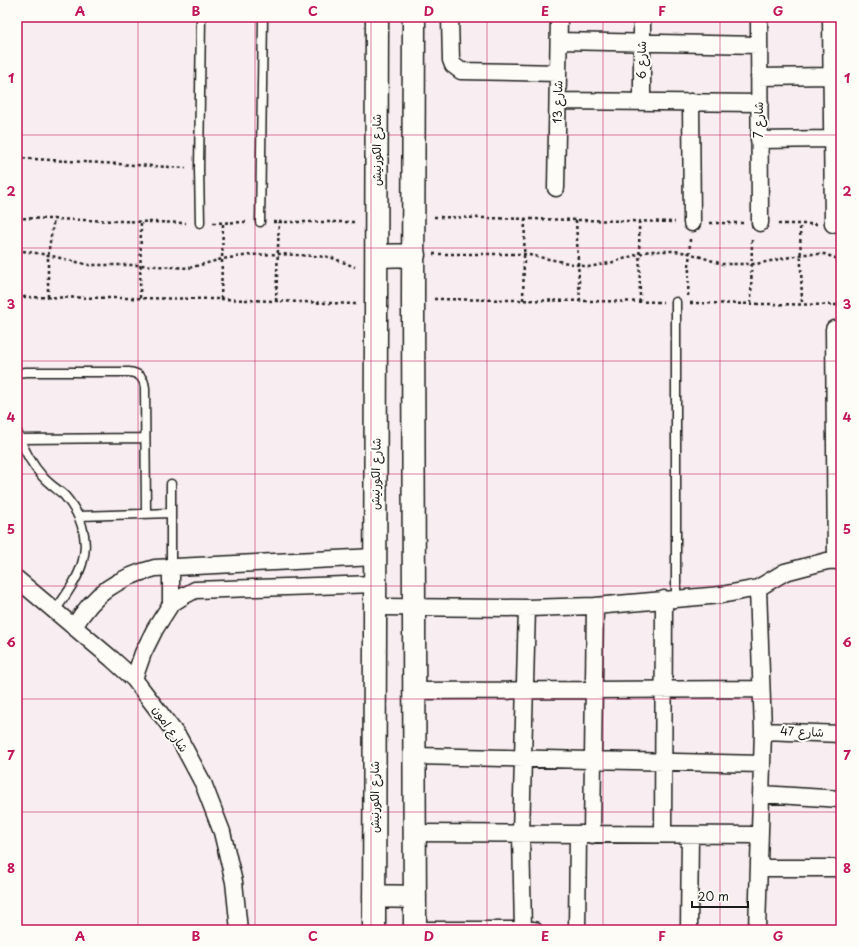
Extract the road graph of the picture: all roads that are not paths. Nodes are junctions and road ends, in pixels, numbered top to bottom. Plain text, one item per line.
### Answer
1 (201, 17) edge
2 (263, 17) edge
3 (377, 17) edge
4 (414, 17) edge
5 (450, 17) edge
6 (559, 17) edge
7 (642, 17) edge
8 (759, 17) edge
9 (766, 17) edge
10 (831, 17) edge
11 (559, 41) junction
12 (642, 43) junction
13 (759, 45) junction
14 (836, 48) edge
15 (558, 73) junction
16 (831, 76) junction
17 (759, 77) junction
18 (558, 101) junction
19 (642, 102) junction
20 (691, 102) junction
21 (760, 103) junction
22 (836, 109) edge
23 (832, 139) junction
24 (759, 140) junction
25 (556, 188) dead end
26 (260, 222) dead end
27 (200, 223) dead end
28 (692, 223) road end
29 (756, 223) road end
30 (833, 224) road end
31 (414, 255) junction
32 (377, 265) junction
33 (676, 302) road end
34 (834, 329) dead end
35 (17, 373) edge
36 (18, 435) edge
37 (145, 438) junction
38 (171, 484) dead end
39 (171, 513) junction
40 (146, 514) junction
41 (80, 516) junction
42 (375, 557) junction
43 (839, 560) edge
44 (171, 568) junction
45 (17, 579) edge
46 (375, 584) junction
47 (758, 588) junction
48 (670, 599) junction
49 (171, 604) junction
50 (415, 606) junction
51 (595, 606) junction
52 (376, 607) junction
53 (527, 608) junction
54 (55, 611) junction
55 (74, 627) junction
56 (134, 678) junction
57 (762, 689) junction
58 (525, 690) junction
59 (594, 690) junction
60 (664, 690) junction
61 (415, 691) junction
62 (763, 731) junction
63 (841, 734) edge
64 (415, 756) junction
65 (523, 759) junction
66 (593, 760) junction
67 (663, 762) junction
68 (762, 764) junction
69 (761, 794) junction
70 (841, 799) edge
71 (415, 833) junction
72 (521, 834) junction
73 (585, 834) junction
74 (663, 834) junction
75 (690, 835) junction
76 (759, 836) junction
77 (759, 868) junction
78 (841, 868) edge
79 (374, 896) junction
80 (415, 897) junction
81 (239, 930) edge
82 (374, 930) edge
83 (415, 930) edge
84 (523, 930) edge
85 (534, 930) edge
86 (576, 930) edge
87 (689, 930) edge
88 (756, 930) edge

1 - 27 lane
2 - 26 lane
3 - 32 main road, شارع الكورنيش
4 - 31 main road
5 - 15 street
6 - 11 street, شارع 13
7 - 12 street, شارع 6
8 - 9 street
8 - 13 street, شارع 7
10 - 14 street
11 - 12 street
11 - 15 street, شارع 13
12 - 13 street
12 - 19 street, شارع 6
13 - 17 street, شارع 7
14 - 16 street
15 - 18 street, شارع 13
16 - 17 street
16 - 22 street
17 - 21 street, شارع 7
18 - 19 street
18 - 25 street, شارع 13
19 - 20 street
20 - 21 street
20 - 28 street
21 - 24 street, شارع 7
22 - 23 street
23 - 24 street
23 - 30 street
24 - 29 street, شارع 7
31 - 32 main road
31 - 50 main road
32 - 42 main road, شارع الكورنيش
33 - 48 lane
34 - 43 street
35 - 37 lane
36 - 37 lane
36 - 41 lane
37 - 40 lane
38 - 39 lane
39 - 40 lane
39 - 44 lane
40 - 41 lane
41 - 54 lane
42 - 44 street
42 - 46 main road, شارع الكورنيش
43 - 47 street
44 - 49 street
44 - 55 street
45 - 54 street, شارع امون
46 - 49 street
46 - 52 main road, شارع الكورنيش
47 - 48 street
47 - 57 street
48 - 51 street
48 - 60 street
49 - 56 street
50 - 52 street
50 - 53 street
50 - 61 main road
51 - 53 street
51 - 59 street
52 - 79 main road, شارع الكورنيش
53 - 58 street
54 - 55 street, شارع امون
55 - 56 street, شارع امون
56 - 81 street, شارع امون
57 - 60 street
57 - 62 street
58 - 59 street
58 - 61 street
58 - 65 street
59 - 60 street
59 - 66 street
60 - 67 street
61 - 64 main road
62 - 63 street, شارع 47
62 - 68 street
64 - 65 street
64 - 71 main road
65 - 66 street
65 - 72 street
66 - 67 street
66 - 73 street
67 - 68 street
67 - 74 street
68 - 69 street
69 - 70 street
69 - 76 street
71 - 72 street
71 - 80 main road
72 - 73 street
72 - 84 street
73 - 74 street
73 - 86 street
74 - 75 street
75 - 76 street
75 - 87 street
76 - 77 street
77 - 78 street
77 - 88 street
79 - 80 main road
79 - 82 main road, شارع الكورنيش
80 - 83 main road
83 - 84 street
84 - 85 street

